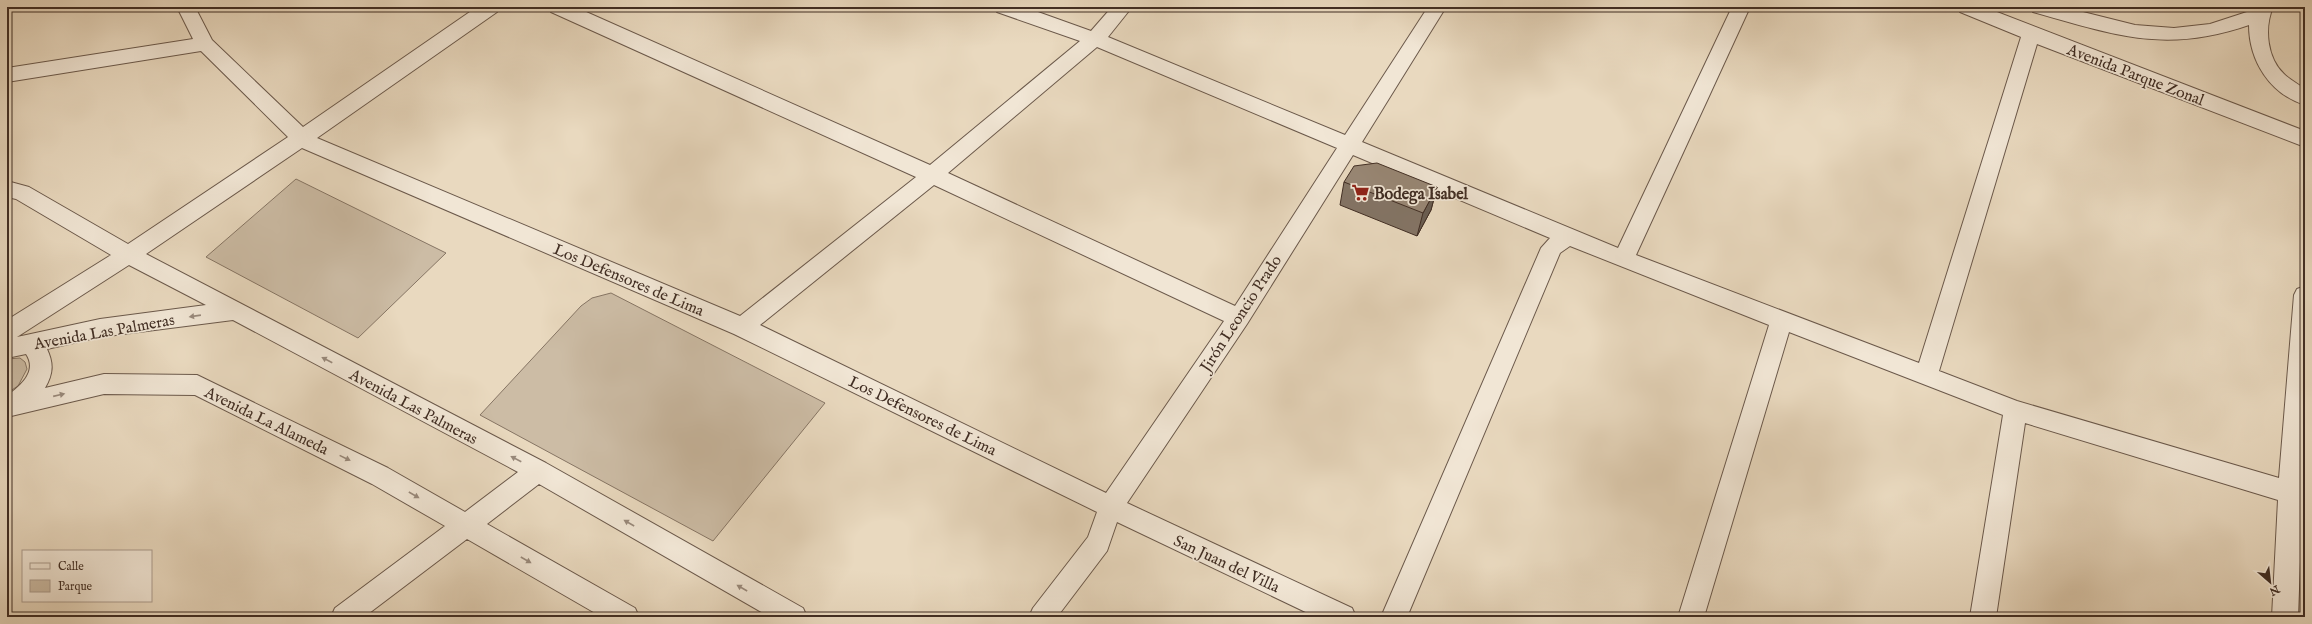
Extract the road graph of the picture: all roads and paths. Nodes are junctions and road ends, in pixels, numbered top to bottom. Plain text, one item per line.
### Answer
1 (186, 7) edge
2 (490, 7) edge
3 (558, 7) edge
4 (1004, 7) edge
5 (1123, 7) edge
6 (1437, 7) edge
7 (1741, 7) edge
8 (1967, 7) edge
9 (2040, 7) edge
10 (2261, 11) edge
11 (2032, 34) junction
12 (1095, 39) junction
13 (205, 44) junction
14 (7, 75) edge
15 (2305, 98) edge
16 (2305, 139) edge
17 (303, 140) junction
18 (1347, 146) junction
19 (932, 175) junction
20 (7, 189) edge
21 (1568, 237) junction
22 (130, 255) junction
23 (1622, 259) junction
24 (2305, 295) edge
25 (234, 311) junction
26 (1239, 318) junction
27 (1781, 321) junction
28 (742, 327) junction
29 (7, 332) edge
30 (31, 344) junction
31 (7, 349) edge
32 (1926, 376) junction
33 (10, 406) edge
34 (2015, 410) junction
35 (538, 471) junction
36 (2298, 495) edge
37 (1111, 506) junction
38 (465, 525) junction
39 (778, 614) edge
40 (344, 617) edge
41 (626, 617) edge
42 (1042, 617) edge
43 (1343, 617) edge
44 (1394, 617) edge
45 (1691, 617) edge
46 (1982, 617) edge
47 (2285, 617) edge

1 - 13 street, Los Defensores de Lima
2 - 17 street
3 - 19 street
4 - 12 street
5 - 12 street
6 - 18 street, Jirón Leoncio Prado
7 - 23 street
8 - 11 street, Avenida Parque Zonal
9 - 10 street
10 - 15 street
11 - 16 street, Avenida Parque Zonal
11 - 32 street
12 - 18 street
12 - 19 street
13 - 14 street
13 - 17 street, Los Defensores de Lima
17 - 22 street
17 - 28 street, Los Defensores de Lima
18 - 21 street
18 - 26 street, Jirón Leoncio Prado
19 - 26 street
19 - 28 street
20 - 22 street
21 - 23 street
21 - 44 street
22 - 25 street
22 - 29 street
23 - 27 street
24 - 36 street
25 -> 30 street, Avenida Las Palmeras
35 -> 25 street, Avenida Las Palmeras
26 - 37 street, Jirón Leoncio Prado
27 - 32 street
27 - 45 street
28 - 37 street, Los Defensores de Lima
30 - 31 street, Avenida Las Palmeras
30 - 33 street
32 - 34 street
33 -> 38 street, Avenida La Alameda
34 - 36 street
34 - 46 street
35 - 38 street
39 -> 35 street, Avenida Las Palmeras
36 - 47 street
37 - 42 street, Jirón Leoncio Prado
37 - 43 street, San Juan del Villa
38 - 40 street
38 -> 41 street

